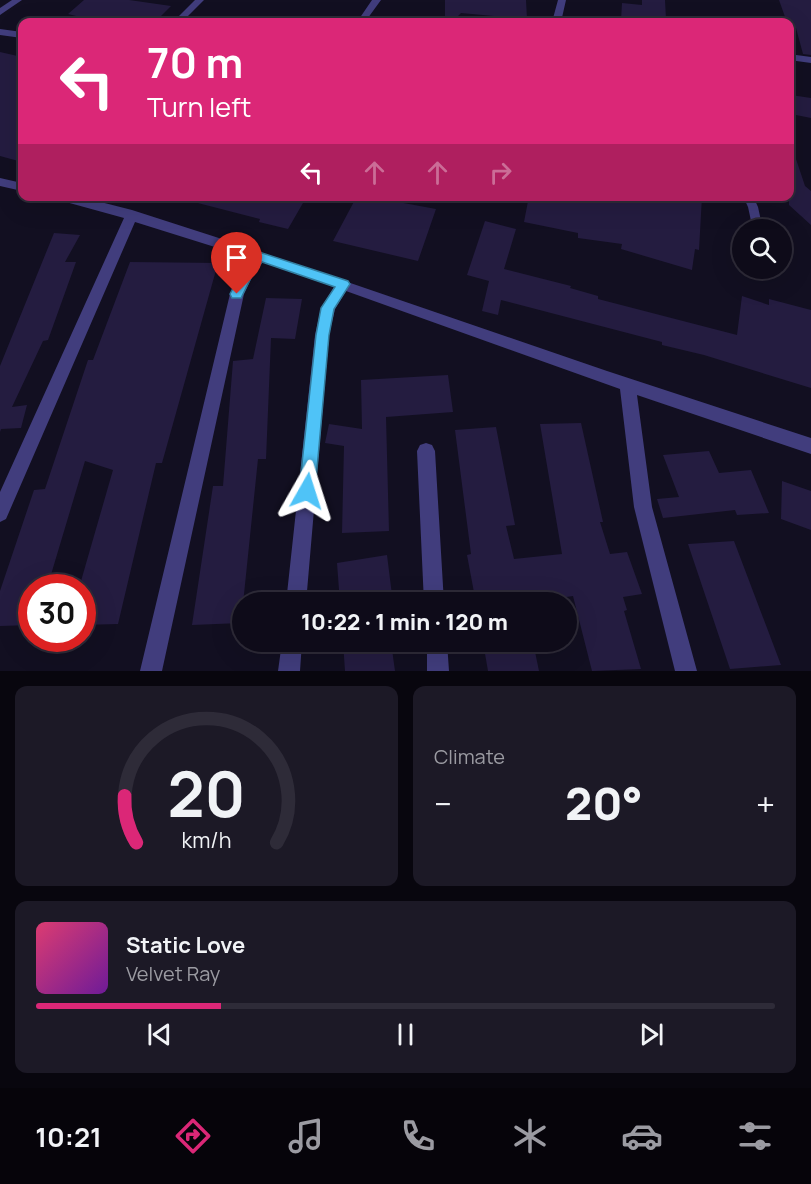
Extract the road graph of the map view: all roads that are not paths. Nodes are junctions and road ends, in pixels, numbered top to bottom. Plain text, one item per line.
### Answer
1 (18, 0) edge
2 (200, 0) edge
3 (377, 0) edge
4 (562, 0) edge
5 (0, 12) edge
6 (181, 18) edge
7 (365, 18) edge
8 (557, 18) edge
9 (0, 32) edge
10 (18, 34) edge
11 (794, 58) edge
12 (811, 60) edge
13 (0, 182) edge
14 (18, 186) edge
15 (78, 201) edge
16 (750, 201) edge
17 (132, 215) junction
18 (756, 219) edge
19 (259, 256) junction
20 (343, 284) junction
21 (628, 386) junction
22 (811, 446) edge
23 (426, 451) dead end
24 (0, 513) edge
25 (297, 592) edge
26 (433, 592) edge
27 (291, 652) edge
28 (437, 652) edge
29 (152, 671) edge
30 (289, 671) edge
31 (438, 671) edge
32 (686, 671) edge

1 - 5 street
2 - 6 street
3 - 7 street
4 - 8 street
9 - 10 street
11 - 12 street
13 - 14 street
15 - 17 street
16 - 18 lane
17 - 19 street
17 - 24 street
19 - 20 street
19 - 29 street
20 - 21 street
20 - 25 street
21 - 22 street
21 - 32 street
23 - 26 street
27 - 30 street
28 - 31 street

